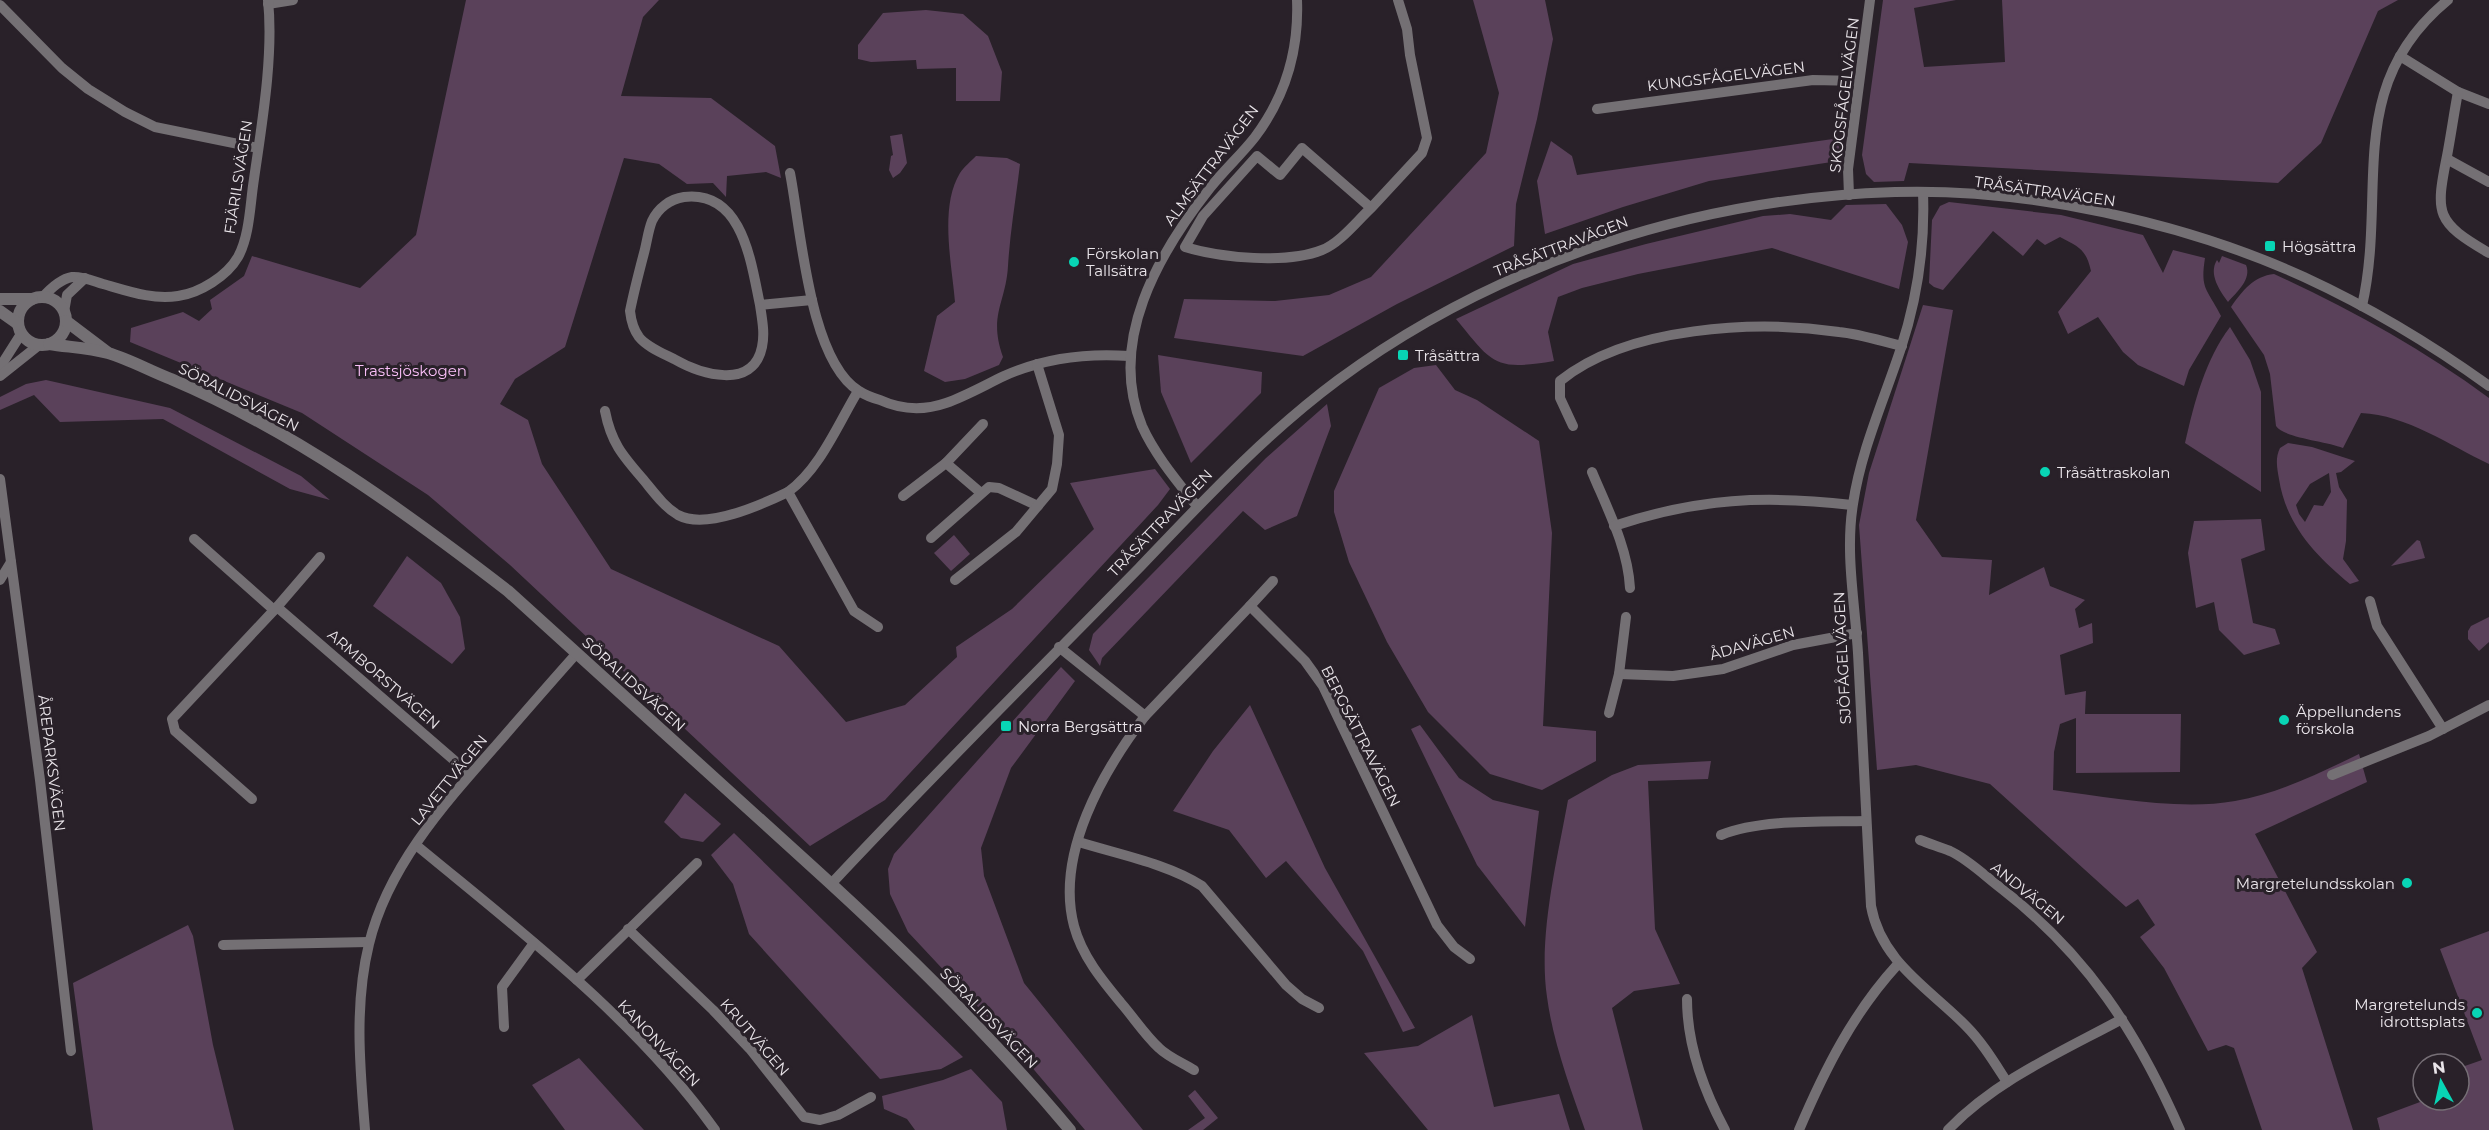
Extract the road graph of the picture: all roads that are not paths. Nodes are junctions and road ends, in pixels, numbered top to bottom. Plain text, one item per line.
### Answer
1 (293, 0) edge
2 (1297, 0) edge
3 (1398, 0) edge
4 (1870, 0) edge
5 (2448, 0) edge
6 (268, 2) edge
7 (0, 6) edge
8 (2400, 56) junction
9 (1859, 81) junction
10 (2458, 92) junction
11 (2489, 104) edge
12 (1597, 109) dead end
13 (258, 148) junction
14 (2446, 159) junction
15 (790, 173) dead end
16 (2489, 182) edge
17 (1923, 192) junction
18 (1849, 195) junction
19 (1371, 208) junction
20 (2489, 254) edge
21 (85, 278) junction
22 (37, 298) junction
23 (0, 299) edge
24 (812, 300) junction
25 (760, 305) junction
26 (2362, 306) junction
27 (0, 311) edge
28 (65, 316) junction
29 (20, 329) junction
30 (44, 345) junction
31 (1902, 346) junction
32 (108, 353) junction
33 (1129, 356) junction
34 (1036, 364) junction
35 (0, 367) edge
36 (0, 376) edge
37 (2489, 386) edge
38 (858, 391) junction
39 (605, 411) dead end
40 (983, 424) dead end
41 (1573, 426) dead end
42 (946, 463) junction
43 (1592, 472) dead end
44 (0, 479) edge
45 (789, 492) junction
46 (981, 493) junction
47 (903, 495) dead end
48 (1197, 505) junction
49 (1852, 505) junction
50 (1038, 506) junction
51 (1614, 526) junction
52 (931, 538) dead end
53 (194, 539) dead end
54 (320, 557) dead end
55 (10, 562) junction
56 (0, 580) edge
57 (955, 580) dead end
58 (1273, 581) dead end
59 (1630, 588) dead end
60 (2370, 601) dead end
61 (1250, 606) junction
62 (276, 608) junction
63 (1626, 616) dead end
64 (878, 627) dead end
65 (1857, 633) junction
66 (1059, 647) junction
67 (577, 652) junction
68 (1619, 674) junction
69 (2489, 705) edge
70 (1608, 713) dead end
71 (1145, 716) junction
72 (2443, 729) junction
73 (470, 774) junction
74 (2332, 775) dead end
75 (252, 799) dead end
76 (1866, 821) junction
77 (1721, 836) dead end
78 (1920, 840) dead end
79 (1079, 842) junction
80 (416, 845) junction
81 (697, 863) dead end
82 (832, 883) junction
83 (628, 929) junction
84 (369, 942) junction
85 (534, 943) junction
86 (223, 945) dead end
87 (1470, 959) dead end
88 (1898, 964) junction
89 (577, 980) junction
90 (1687, 999) dead end
91 (1319, 1008) dead end
92 (2122, 1019) junction
93 (504, 1027) dead end
94 (71, 1051) dead end
95 (1194, 1070) dead end
96 (2007, 1082) junction
97 (871, 1097) dead end
98 (1954, 1128) edge
99 (365, 1130) edge
100 (715, 1130) edge
101 (1070, 1130) edge
102 (1725, 1130) edge
103 (1799, 1130) edge
104 (2180, 1130) edge

1 - 6 street, FJÄRILSVÄGEN
2 - 33 street, ALMSÄTTRAVÄGEN
3 - 19 street
4 - 9 street, SKOGSFÅGELVÄGEN
5 - 8 street
6 - 13 street, FJÄRILSVÄGEN
7 - 13 street
8 - 10 street
8 - 26 street
9 - 12 street, KUNGSFÅGELVÄGEN
9 - 18 street, SKOGSFÅGELVÄGEN
10 - 11 street
10 - 14 street
13 - 21 street, FJÄRILSVÄGEN
14 - 16 street
14 - 20 street
15 - 24 street
17 - 18 street, TRÅSÄTTRAVÄGEN
17 - 26 street, TRÅSÄTTRAVÄGEN
17 - 31 street, SJÖFÅGELVÄGEN
18 - 48 street, TRÅSÄTTRAVÄGEN
19 - 19 street
21 - 22 street, FJÄRILSVÄGEN
21 - 28 street
22 - 23 street
22 - 28 street
22 - 29 street
24 - 25 street
24 - 38 street
25 - 25 street
26 - 37 street, TRÅSÄTTRAVÄGEN
27 - 29 street
28 - 30 street
28 - 32 street, SÖRALIDSVÄGEN
29 - 30 street
29 - 35 street
30 - 32 street, SÖRALIDSVÄGEN
30 - 36 street
31 - 41 street
31 - 49 street, SJÖFÅGELVÄGEN
32 - 67 street, SÖRALIDSVÄGEN
33 - 34 street
33 - 48 street, ALMSÄTTRAVÄGEN
34 - 38 street
34 - 50 street
38 - 45 street
39 - 45 street
40 - 42 street
42 - 46 street
42 - 47 street
43 - 51 street
44 - 55 street, ÅREPARKSVÄGEN
45 - 64 street
46 - 50 street
46 - 52 street
48 - 66 street, TRÅSÄTTRAVÄGEN
49 - 51 street
49 - 65 street, SJÖFÅGELVÄGEN
50 - 57 street
51 - 59 street
53 - 62 street, ARMBORSTVÄGEN
54 - 62 street
55 - 56 street
55 - 94 street, ÅREPARKSVÄGEN
58 - 61 street
60 - 72 street
61 - 71 street
61 - 87 street, BERGSÄTTRAVÄGEN
62 - 73 street, ARMBORSTVÄGEN
62 - 75 street
63 - 68 street
65 - 68 street, ÅDAVÄGEN
65 - 76 street, SJÖFÅGELVÄGEN
66 - 71 street
66 - 82 street, TRÅSÄTTRAVÄGEN
67 - 73 street, LAVETTVÄGEN
67 - 82 street, SÖRALIDSVÄGEN
68 - 70 street
69 - 72 street
71 - 79 street
72 - 74 street
73 - 80 street, LAVETTVÄGEN
76 - 77 street
76 - 88 street, SJÖFÅGELVÄGEN
78 - 92 street, ANDVÄGEN
79 - 91 street
79 - 95 street
80 - 84 street, LAVETTVÄGEN
80 - 85 street, KANONVÄGEN
81 - 83 street
82 - 101 street, SÖRALIDSVÄGEN
83 - 89 street
83 - 97 street, KRUTVÄGEN
84 - 86 street
84 - 99 street, LAVETTVÄGEN
85 - 89 street, KANONVÄGEN
85 - 93 street
88 - 96 street, SJÖFÅGELVÄGEN
88 - 103 street
89 - 100 street, KANONVÄGEN
90 - 102 street
92 - 96 street
92 - 104 street, ANDVÄGEN
96 - 98 street

